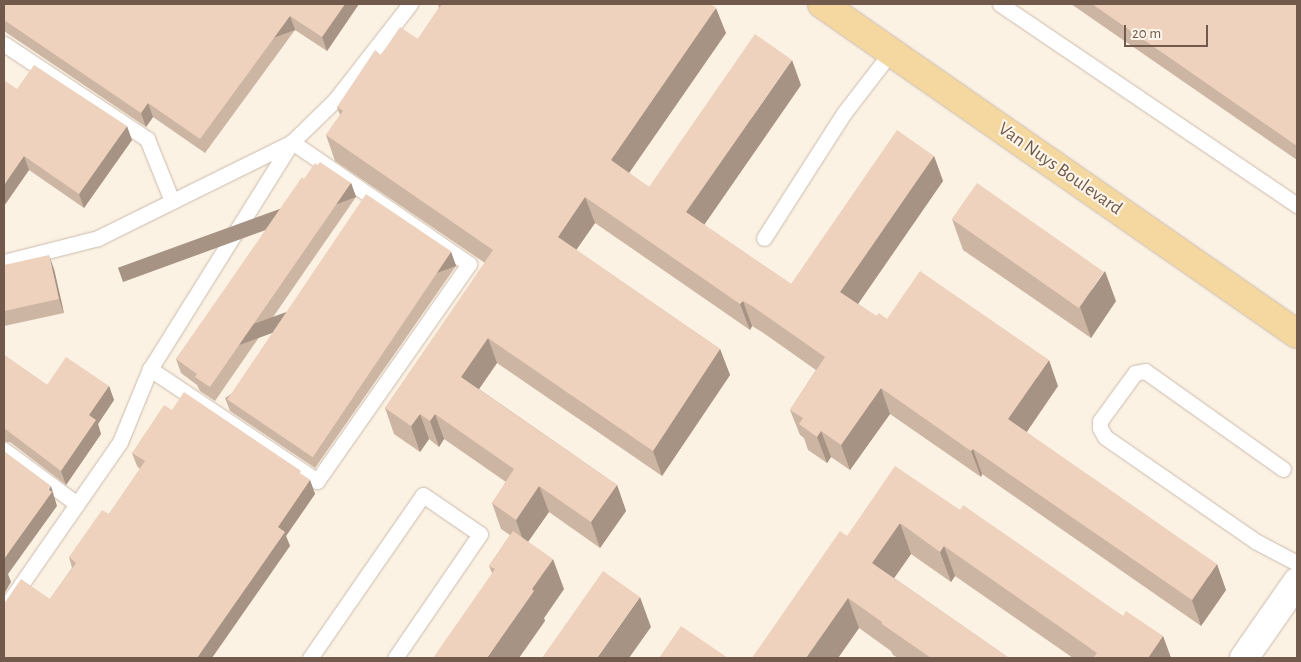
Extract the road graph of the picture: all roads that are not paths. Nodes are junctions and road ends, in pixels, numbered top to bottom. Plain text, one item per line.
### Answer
1 (410, 4) edge
2 (822, 4) edge
3 (1000, 4) edge
4 (4, 44) edge
5 (891, 52) junction
6 (292, 142) junction
7 (369, 195) junction
8 (172, 201) junction
9 (1297, 205) edge
10 (358, 211) edge
11 (764, 238) dead end
12 (4, 262) edge
13 (1297, 334) edge
14 (150, 369) junction
15 (228, 398) edge
16 (217, 414) junction
17 (4, 450) edge
18 (1283, 469) dead end
19 (78, 504) junction
20 (1297, 563) edge
21 (1297, 582) edge
22 (4, 609) edge
23 (310, 658) edge
24 (394, 658) edge
25 (1244, 658) edge

1 - 6 lane
2 - 5 main road, Van Nuys Boulevard
3 - 9 lane
4 - 8 lane
5 - 11 lane
5 - 13 main road, Van Nuys Boulevard
6 - 7 lane
6 - 8 lane
6 - 14 lane
7 - 10 lane
7 - 16 lane
8 - 12 lane
14 - 16 lane
14 - 19 lane
15 - 16 lane
17 - 19 lane
18 - 20 lane
19 - 22 lane
21 - 25 street
23 - 24 lane

